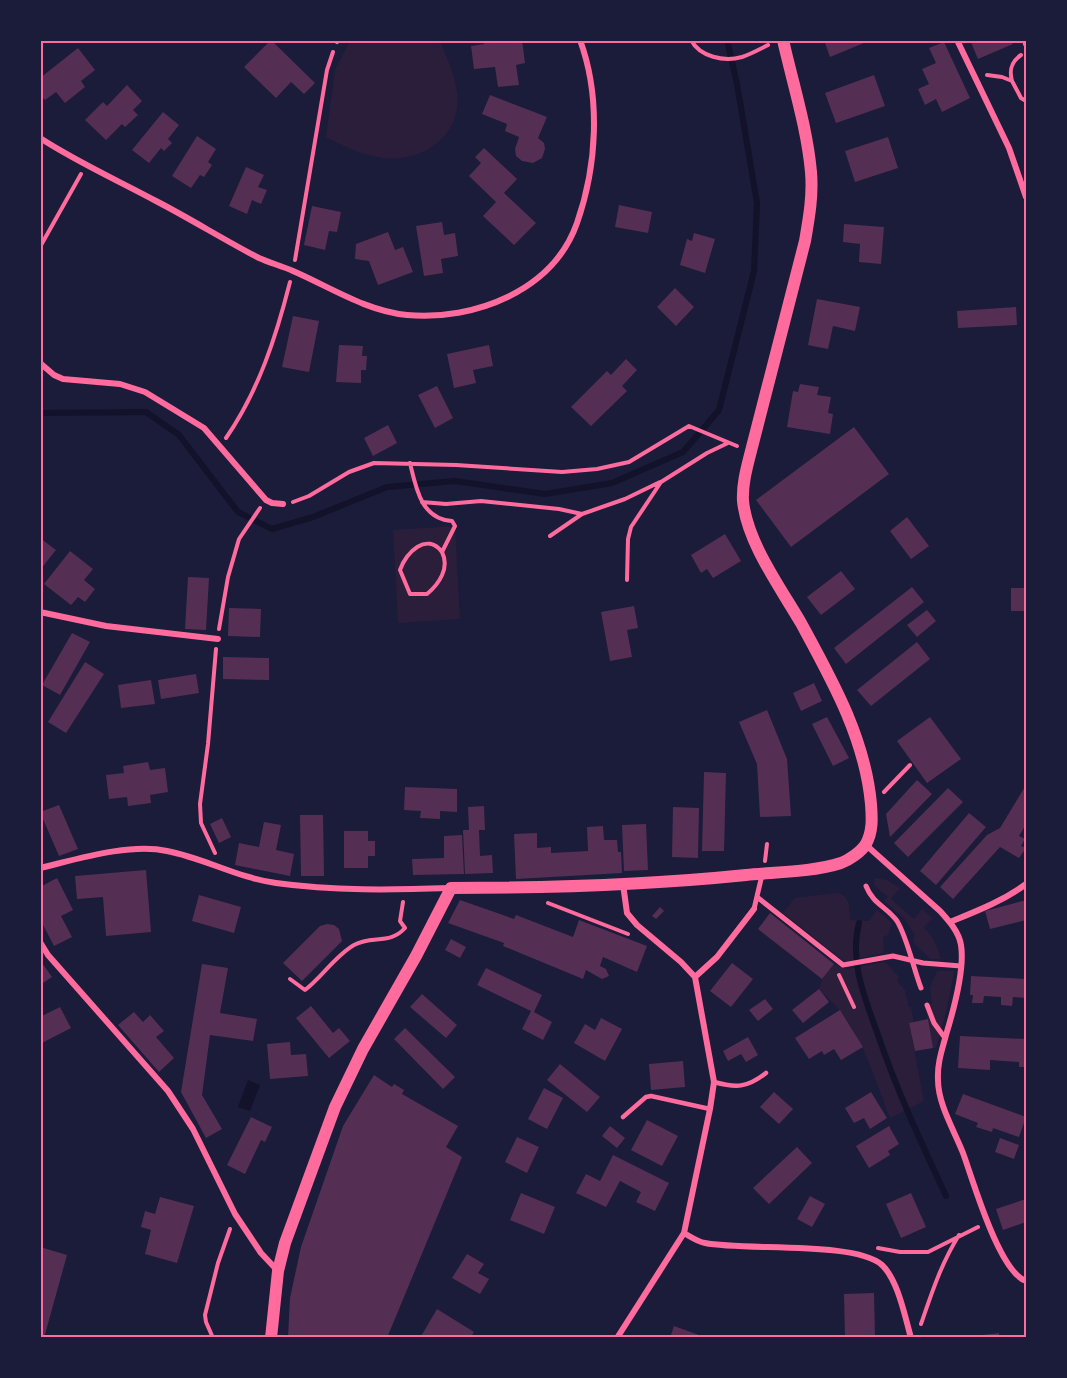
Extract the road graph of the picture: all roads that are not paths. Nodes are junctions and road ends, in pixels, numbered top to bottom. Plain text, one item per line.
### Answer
1 (580, 40) edge
2 (783, 40) edge
3 (957, 40) edge
4 (40, 138) edge
5 (1026, 198) edge
6 (40, 363) edge
7 (283, 504) road end
8 (40, 612) edge
9 (218, 639) road end
10 (866, 844) junction
11 (40, 868) edge
12 (763, 874) junction
13 (623, 884) junction
14 (1026, 884) edge
15 (866, 886) dead end
16 (451, 888) junction
17 (757, 897) junction
18 (754, 909) joint
19 (950, 922) junction
20 (40, 942) edge
21 (911, 961) junction
22 (962, 966) junction
23 (694, 977) junction
24 (921, 988) dead end
25 (927, 1005) dead end
26 (945, 1038) junction
27 (766, 1073) dead end
28 (714, 1082) junction
29 (710, 1109) junction
30 (623, 1117) dead end
31 (684, 1233) junction
32 (278, 1271) junction
33 (1026, 1281) edge
34 (271, 1338) edge
35 (617, 1338) edge
36 (911, 1338) edge

1 - 4 street
2 - 10 main road
3 - 5 street
6 - 7 street
8 - 9 street
10 - 12 main road
10 - 19 street
11 - 16 street
12 - 13 main road
12 - 17 street
13 - 16 main road
13 - 23 street
14 - 19 street
15 - 21 street
16 - 32 main road
17 - 18 street
17 - 21 street
18 - 23 street
19 - 22 street
20 - 32 street
21 - 22 street
21 - 24 street
22 - 26 street
23 - 28 street
25 - 26 street
26 - 33 street
27 - 28 lane
28 - 29 street
29 - 30 lane
29 - 31 street
31 - 35 street
31 - 36 street
32 - 34 main road

